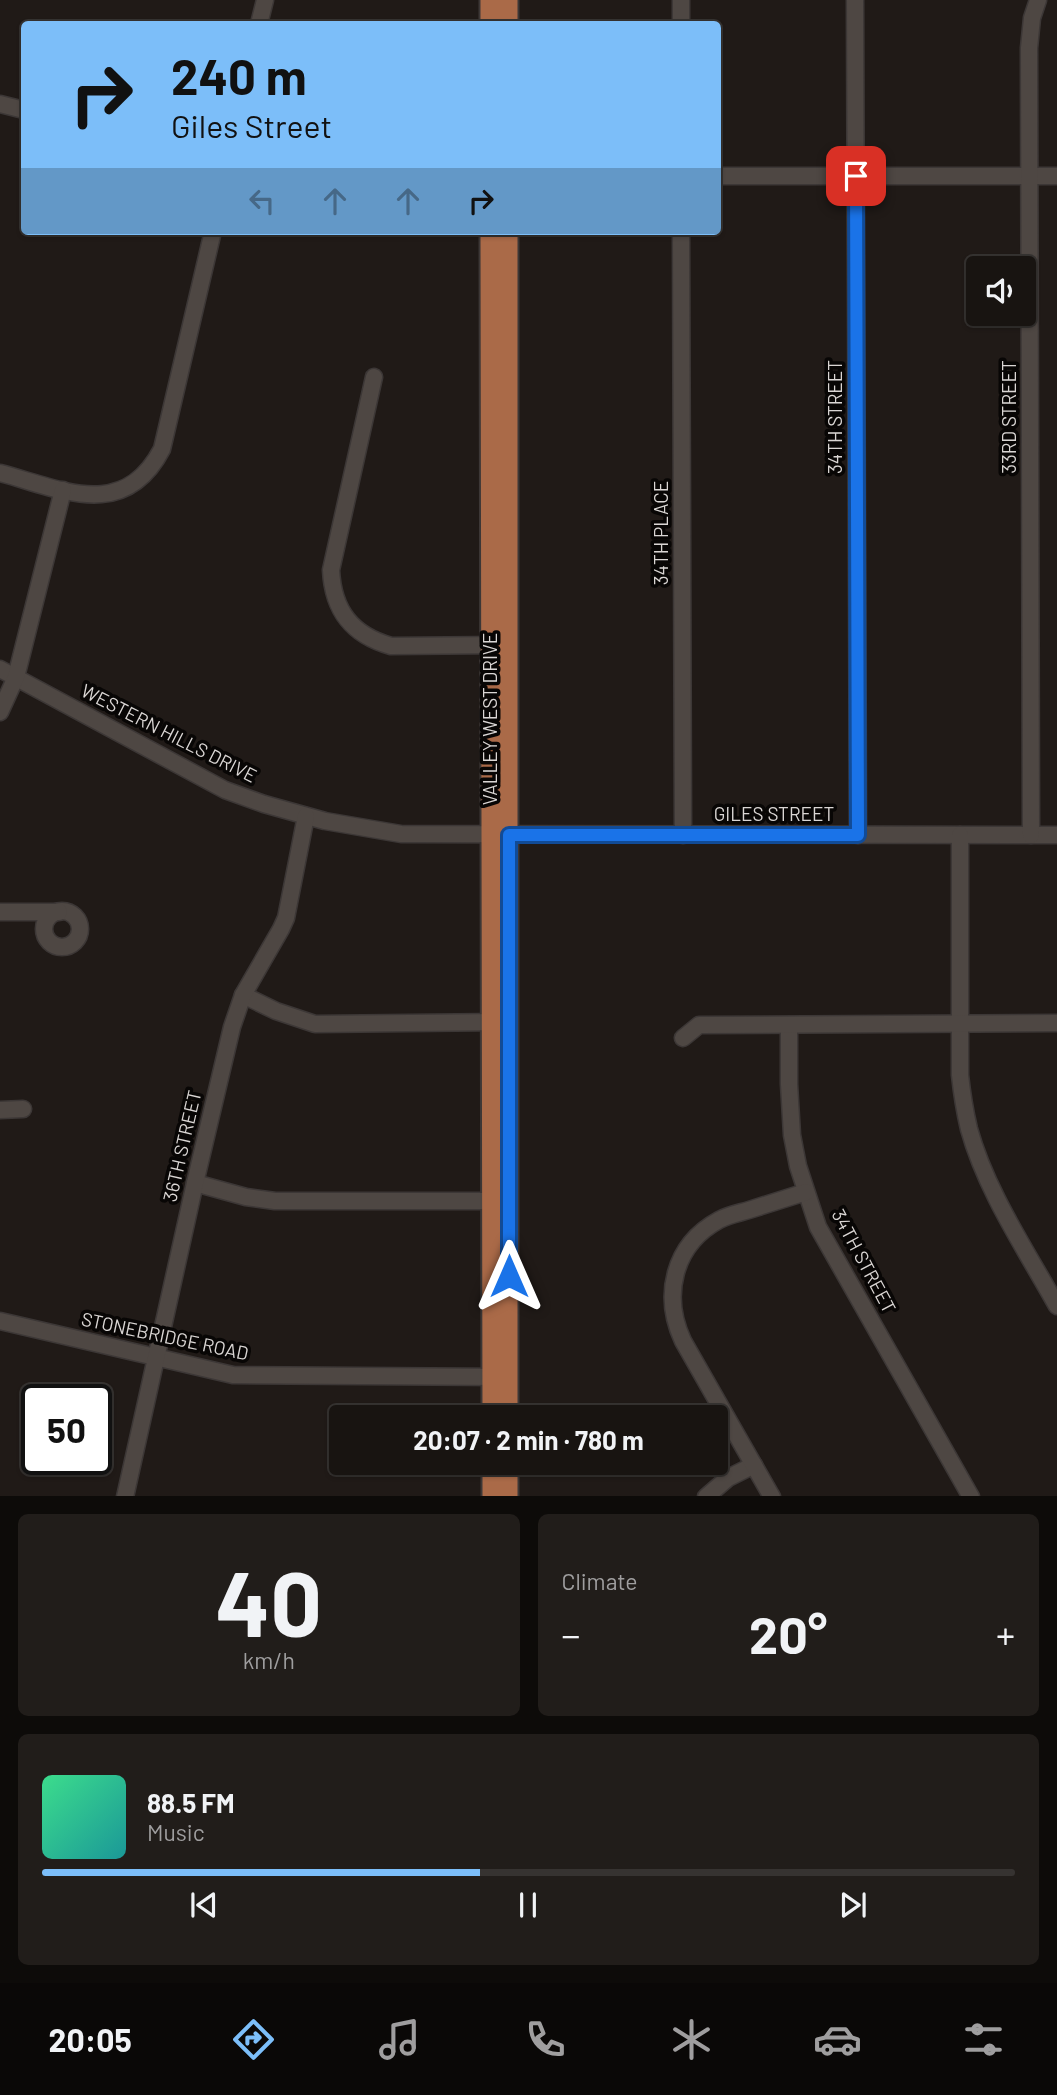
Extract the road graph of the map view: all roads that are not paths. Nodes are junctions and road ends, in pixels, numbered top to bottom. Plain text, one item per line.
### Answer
1 (265, 0) edge
2 (490, 0) edge
3 (508, 0) edge
4 (681, 0) edge
5 (855, 0) edge
6 (1038, 0) edge
7 (260, 21) edge
8 (490, 21) edge
9 (508, 21) edge
10 (681, 21) edge
11 (1, 108) edge
12 (21, 110) edge
13 (721, 176) edge
14 (856, 176) junction
15 (1029, 176) junction
16 (1057, 176) edge
17 (212, 235) edge
18 (490, 235) edge
19 (508, 235) edge
20 (681, 235) edge
21 (374, 377) dead end
22 (0, 473) edge
23 (63, 490) junction
24 (499, 645) junction
25 (0, 669) edge
26 (16, 677) junction
27 (0, 712) edge
28 (306, 816) junction
29 (500, 835) junction
30 (683, 835) junction
31 (858, 835) junction
32 (960, 835) junction
33 (1031, 835) junction
34 (1057, 835) edge
35 (0, 912) edge
36 (60, 912) dead end
37 (243, 995) junction
38 (500, 1022) junction
39 (1057, 1023) edge
40 (960, 1024) junction
41 (789, 1025) junction
42 (683, 1038) dead end
43 (23, 1109) dead end
44 (0, 1110) edge
45 (195, 1183) junction
46 (806, 1192) junction
47 (500, 1201) junction
48 (1057, 1306) edge
49 (0, 1321) edge
50 (156, 1357) junction
51 (500, 1377) junction
52 (495, 1405) edge
53 (505, 1405) edge
54 (754, 1465) junction
55 (492, 1475) edge
56 (508, 1475) edge
57 (125, 1496) edge
58 (492, 1496) edge
59 (508, 1496) edge
60 (706, 1496) edge
61 (772, 1496) edge
62 (971, 1496) edge

1 - 7 street
2 - 8 main road
3 - 9 main road
4 - 10 street
5 - 14 street, 34TH STREET
6 - 15 street, 33RD STREET
11 - 12 street
13 - 14 street
14 - 15 street
14 - 31 street, 34TH STREET
15 - 16 street
15 - 33 street, 33RD STREET
17 - 23 street
18 - 24 main road, VALLEY WEST DRIVE
19 - 24 main road, VALLEY WEST DRIVE
20 - 30 street, 34TH PLACE
21 - 24 street
22 - 23 street
23 - 26 street
24 - 29 main road, VALLEY WEST DRIVE
25 - 26 street, WESTERN HILLS DRIVE
26 - 27 street
26 - 28 street, WESTERN HILLS DRIVE
28 - 29 street, WESTERN HILLS DRIVE
28 - 37 street, 36TH STREET
29 - 30 street, GILES STREET
29 - 38 main road, VALLEY WEST DRIVE
30 - 31 street, GILES STREET
31 - 32 street, GILES STREET
32 - 33 street, GILES STREET
32 - 40 street
33 - 34 street, GILES STREET
35 - 36 street
37 - 38 street
37 - 45 street, 36TH STREET
38 - 47 main road, VALLEY WEST DRIVE
39 - 40 street
40 - 41 street
40 - 48 street
41 - 42 street
41 - 46 street, 34TH STREET
43 - 44 street
45 - 47 street
45 - 50 street, 36TH STREET
46 - 54 street
46 - 62 street, 34TH STREET
47 - 51 main road, VALLEY WEST DRIVE
49 - 50 street, STONEBRIDGE ROAD
50 - 51 street, STONEBRIDGE ROAD
50 - 57 street, 36TH STREET
51 - 52 main road, VALLEY WEST DRIVE
51 - 53 main road, VALLEY WEST DRIVE
54 - 60 street
54 - 61 street
55 - 58 main road
56 - 59 main road

